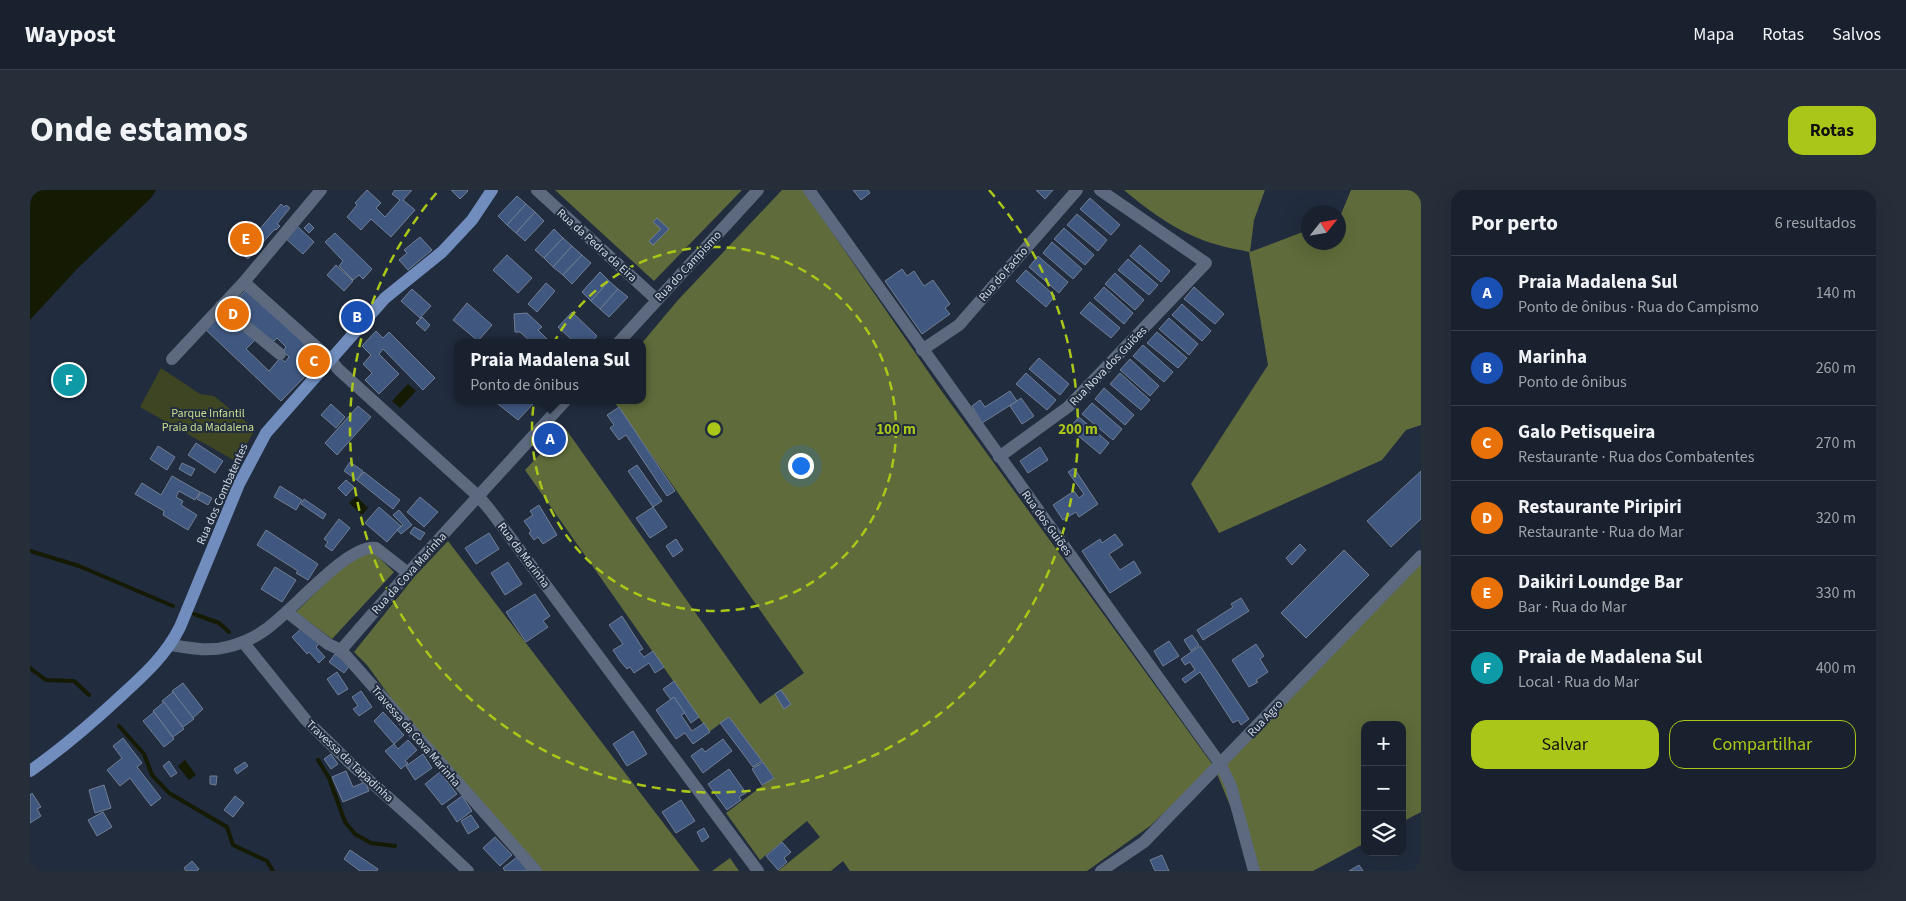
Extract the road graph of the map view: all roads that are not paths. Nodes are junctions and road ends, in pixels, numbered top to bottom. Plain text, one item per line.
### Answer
1 (321, 190) edge
2 (492, 190) edge
3 (537, 190) edge
4 (758, 190) edge
5 (809, 190) edge
6 (1077, 190) edge
7 (1100, 190) edge
8 (244, 282) junction
9 (657, 300) junction
10 (222, 306) junction
11 (622, 339) edge
12 (922, 350) junction
13 (280, 354) dead end
14 (172, 359) dead end
15 (330, 359) junction
16 (562, 404) edge
17 (999, 457) junction
18 (479, 496) junction
19 (1421, 556) edge
20 (408, 573) junction
21 (287, 612) junction
22 (243, 642) junction
23 (171, 645) junction
24 (341, 650) junction
25 (1221, 765) junction
26 (30, 771) edge
27 (468, 871) edge
28 (536, 871) edge
29 (758, 871) edge
30 (1101, 871) edge
31 (1254, 871) edge

1 - 8 street
2 - 15 main road, Rua dos Combatentes
3 - 9 street, Rua da Pedra da Eira
4 - 9 street, Rua do Campismo
5 - 12 street, Rua dos Guiões
6 - 12 street, Rua do Facho
7 - 17 street, Rua Nova dos Guiões
8 - 10 street
8 - 15 street, Rua da Marinha
9 - 11 street, Rua do Campismo
10 - 13 street
10 - 14 street
12 - 17 street, Rua dos Guiões
15 - 18 street, Rua da Marinha
15 - 23 main road, Rua dos Combatentes
16 - 18 street
17 - 25 street, Rua dos Guiões
18 - 20 street, Rua da Cova Marinha
18 - 29 street, Rua da Marinha
19 - 25 street, Rua Agro
20 - 21 street
20 - 24 street, Rua da Cova Marinha
21 - 22 street
21 - 24 street, Travessa da Cova Marinha
22 - 23 street
22 - 27 street, Travessa da Tapadinha
23 - 26 main road, Rua dos Combatentes
24 - 28 street, Travessa da Cova Marinha
25 - 30 street, Rua Agro
25 - 31 street, Rua dos Guiões

